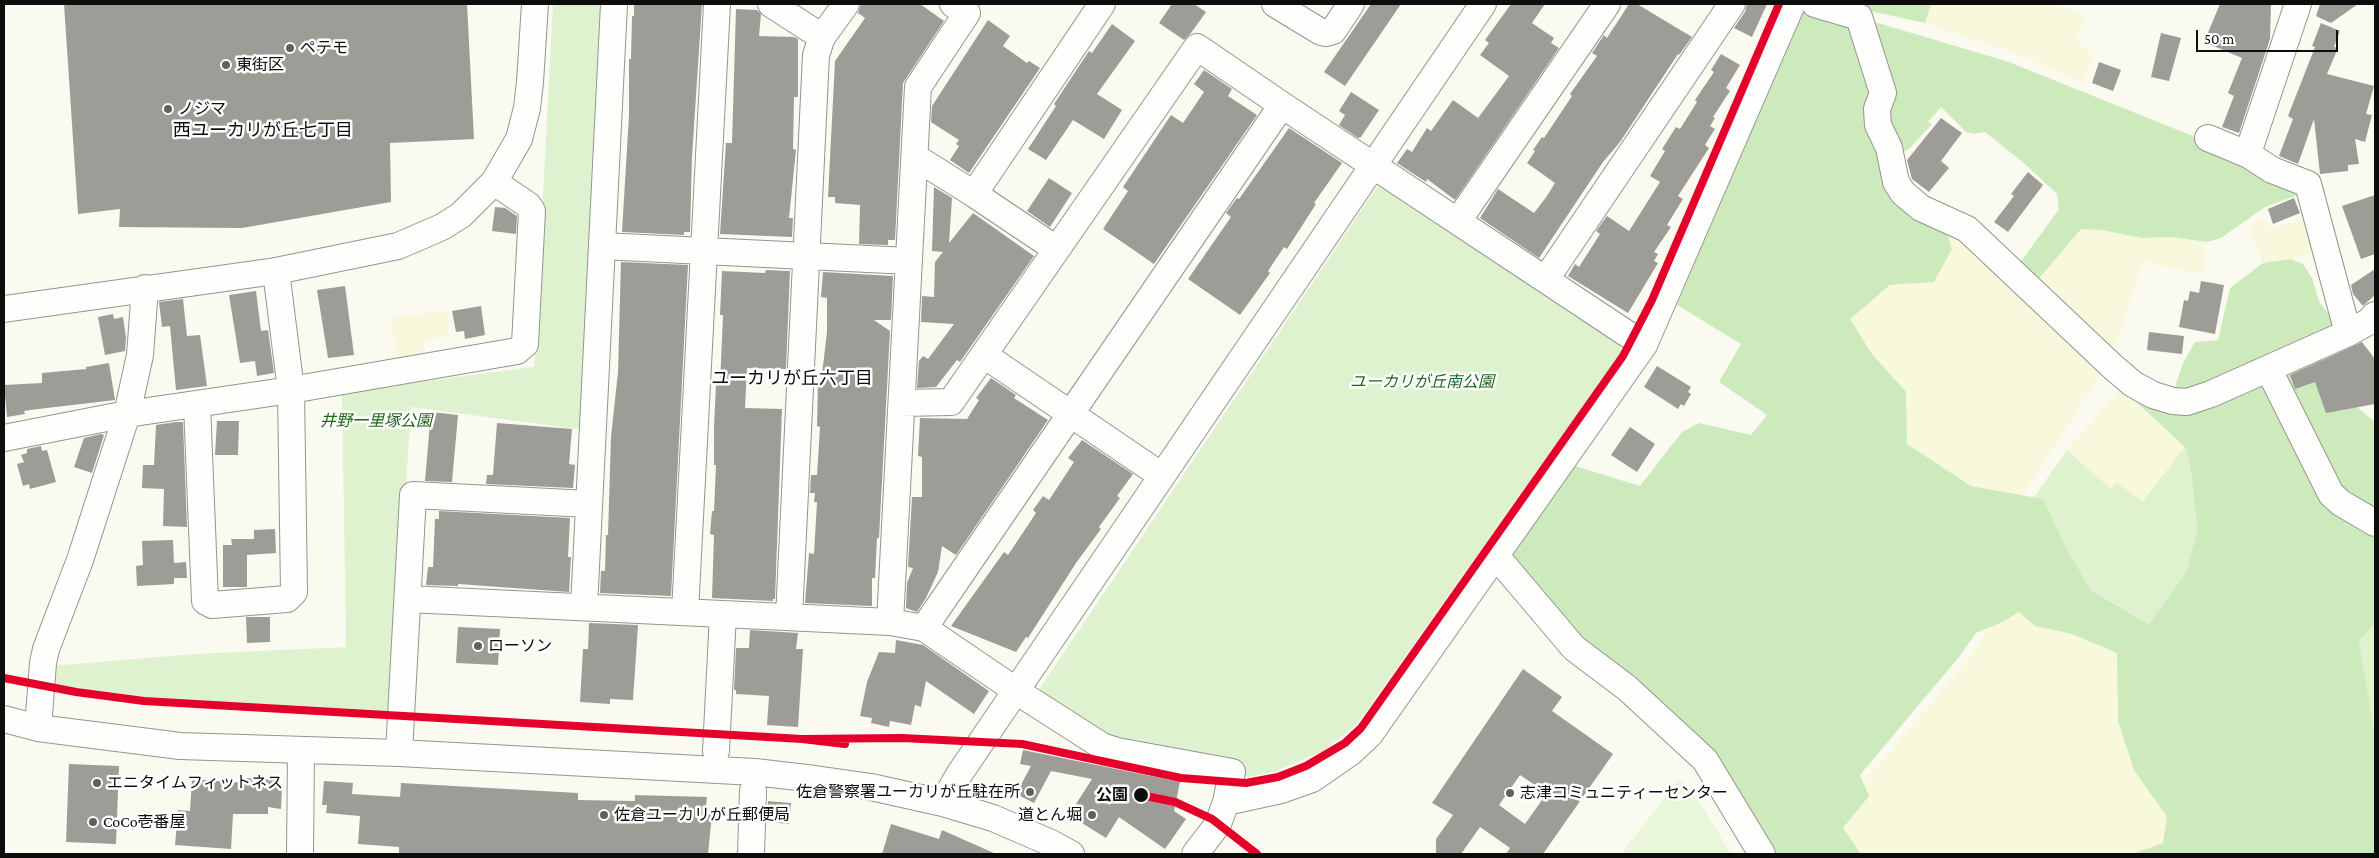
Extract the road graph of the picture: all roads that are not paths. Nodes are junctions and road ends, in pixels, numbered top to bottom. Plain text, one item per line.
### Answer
1 (535, 4) edge
2 (614, 4) edge
3 (716, 4) edge
4 (770, 4) edge
5 (846, 4) edge
6 (953, 4) edge
7 (1102, 4) edge
8 (1275, 4) edge
9 (1351, 4) edge
10 (1483, 4) edge
11 (1607, 4) edge
12 (1732, 4) edge
13 (1792, 4) edge
14 (1815, 4) edge
15 (2298, 4) edge
16 (822, 37) junction
17 (1282, 105) junction
18 (2208, 138) dead end
19 (2249, 156) junction
20 (915, 157) junction
21 (1373, 164) junction
22 (494, 182) junction
23 (974, 194) junction
24 (1458, 221) junction
25 (602, 246) junction
26 (1056, 249) junction
27 (704, 251) junction
28 (806, 256) junction
29 (908, 261) junction
30 (276, 271) junction
31 (1546, 279) junction
32 (145, 288) junction
33 (4, 309) edge
34 (2375, 315) edge
35 (2348, 333) junction
36 (1644, 345) junction
37 (984, 355) junction
38 (2268, 370) junction
39 (291, 390) junction
40 (902, 403) junction
41 (197, 405) junction
42 (128, 414) junction
43 (1071, 414) junction
44 (4, 438) edge
45 (1162, 476) junction
46 (589, 504) junction
47 (2375, 523) edge
48 (1496, 556) junction
49 (408, 599) junction
50 (584, 608) junction
51 (685, 612) junction
52 (723, 614) junction
53 (789, 617) junction
54 (890, 622) junction
55 (924, 628) junction
56 (1016, 691) junction
57 (4, 719) edge
58 (38, 728) junction
59 (301, 750) junction
60 (716, 751) dead end
61 (399, 753) junction
62 (754, 791) dead end
63 (1226, 802) junction
64 (943, 803) junction
65 (300, 854) edge
66 (750, 854) edge
67 (1071, 854) edge
68 (1195, 854) edge
69 (1762, 854) edge

1 - 22 street
2 - 25 street
3 - 27 street
4 - 16 street
5 - 16 street
6 - 20 street
7 - 23 street
8 - 9 street
10 - 21 street
11 - 24 street
12 - 31 street
13 - 36 street
14 - 38 street
15 - 19 street
16 - 28 street
17 - 21 street
17 - 26 street
17 - 43 street
18 - 19 street
19 - 35 street
20 - 23 street
20 - 29 street
21 - 24 street
21 - 45 street
22 - 30 street
22 - 39 street
23 - 26 street
24 - 31 street
25 - 27 street
25 - 46 street
26 - 37 street
27 - 28 street
27 - 51 street
28 - 29 street
28 - 53 street
29 - 40 street
30 - 32 street
30 - 39 street
31 - 36 street
32 - 33 street
32 - 42 street
34 - 35 street
35 - 38 street
36 - 48 street
37 - 40 street
37 - 43 street
38 - 47 street
39 - 41 street
39 - 41 street
40 - 54 street
41 - 42 street
42 - 44 street
42 - 58 street
43 - 45 street
43 - 55 street
45 - 56 street
46 - 49 street
46 - 50 street
48 - 63 street
48 - 69 street
49 - 50 street
49 - 61 street
50 - 51 street
51 - 52 street
52 - 53 street
52 - 60 street
53 - 54 street
54 - 55 street
55 - 56 street
56 - 63 street
56 - 64 street
57 - 58 street
58 - 59 street
59 - 61 street
59 - 65 street
61 - 64 street
62 - 66 street
63 - 68 street
64 - 67 street

